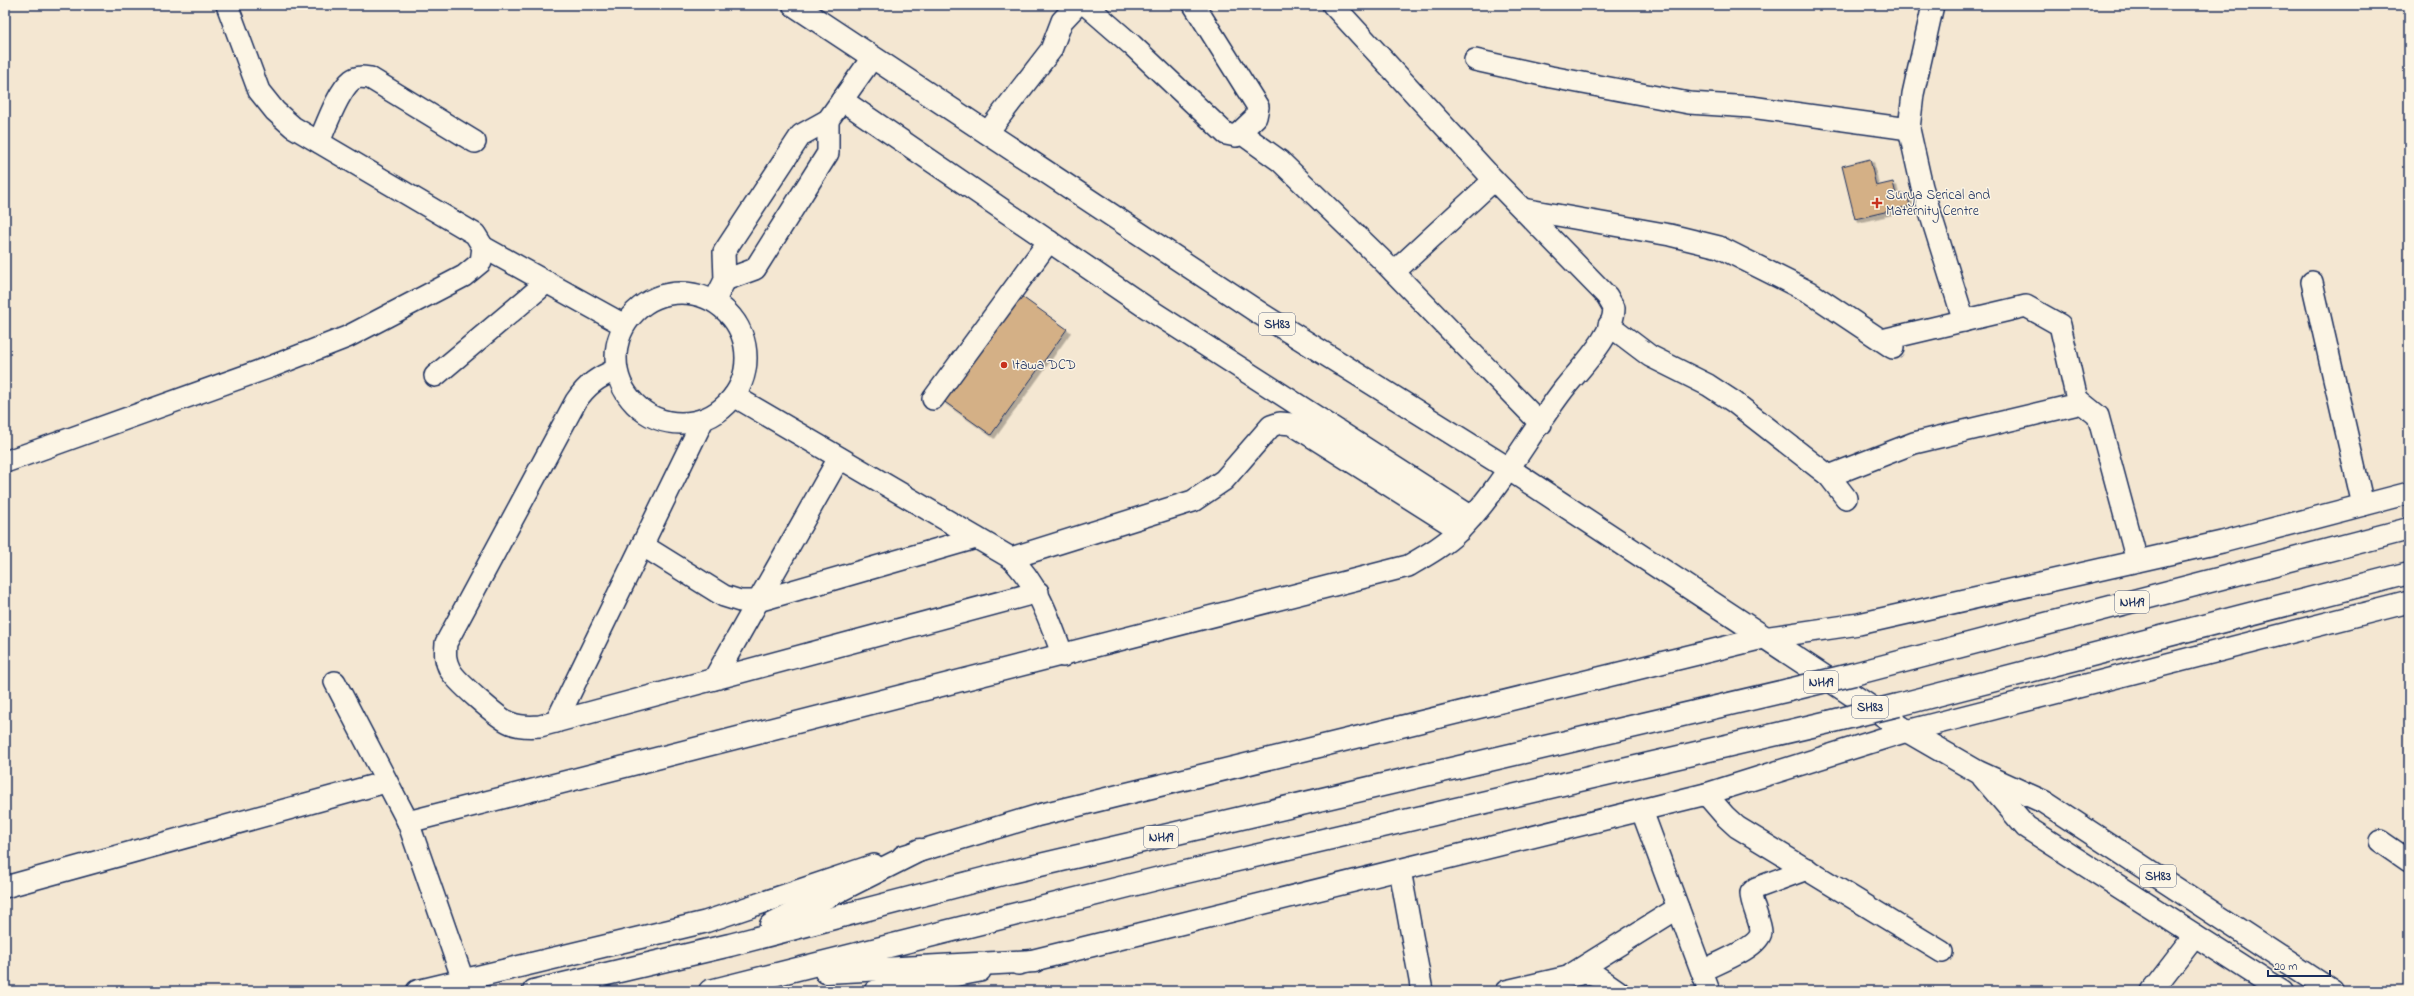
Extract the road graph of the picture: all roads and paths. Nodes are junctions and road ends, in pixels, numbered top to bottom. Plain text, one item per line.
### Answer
1 (227, 5) edge
2 (794, 5) edge
3 (1077, 5) edge
4 (1194, 5) edge
5 (1933, 5) edge
6 (1344, 9) edge
7 (872, 58) junction
8 (1475, 60) dead end
9 (842, 100) junction
10 (828, 120) junction
11 (1909, 129) junction
12 (987, 133) junction
13 (1241, 133) junction
14 (319, 142) junction
15 (475, 142) dead end
16 (1494, 180) junction
17 (1522, 209) junction
18 (1049, 241) junction
19 (483, 247) junction
20 (1394, 272) junction
21 (725, 280) junction
22 (547, 282) junction
23 (2312, 282) dead end
24 (715, 300) junction
25 (638, 308) junction
26 (603, 314) junction
27 (1964, 320) junction
28 (624, 325) junction
29 (1609, 325) junction
30 (616, 370) junction
31 (435, 376) dead end
32 (734, 396) junction
33 (933, 399) dead end
34 (2077, 399) junction
35 (703, 420) junction
36 (1541, 424) junction
37 (839, 458) junction
38 (5, 462) edge
39 (1509, 469) junction
40 (1829, 476) junction
41 (2409, 493) edge
42 (1846, 498) dead end
43 (2363, 505) junction
44 (1466, 523) junction
45 (2409, 529) edge
46 (976, 538) junction
47 (642, 546) junction
48 (1011, 558) junction
49 (2137, 561) junction
50 (2409, 573) edge
51 (1038, 592) junction
52 (758, 601) junction
53 (2409, 602) edge
54 (1763, 638) junction
55 (1063, 656) junction
56 (714, 679) junction
57 (335, 682) dead end
58 (556, 722) junction
59 (1907, 731) junction
60 (1978, 772) junction
61 (386, 782) junction
62 (1706, 794) junction
63 (1642, 811) junction
64 (408, 822) junction
65 (2380, 840) dead end
66 (920, 850) junction
67 (2409, 861) edge
68 (1400, 870) junction
69 (1807, 870) junction
70 (5, 887) edge
71 (1678, 908) junction
72 (2195, 935) junction
73 (730, 945) junction
74 (1942, 952) dead end
75 (1035, 961) junction
76 (1702, 971) junction
77 (776, 974) junction
78 (1572, 974) junction
79 (463, 980) junction
80 (417, 991) edge
81 (534, 991) edge
82 (710, 991) edge
83 (875, 991) edge
84 (1422, 991) edge
85 (1506, 991) edge
86 (1618, 991) edge
87 (1709, 991) edge
88 (2152, 991) edge
89 (2282, 991) edge
90 (2332, 991) edge

1 - 14 street
2 - 7 main road, SH83
3 - 12 street
3 - 13 street
4 - 13 street
5 - 11 street
6 - 16 street
7 - 9 street
7 - 12 main road, SH83
8 - 11 street
9 - 10 street
9 - 18 street
10 - 21 street
10 - 21 street
11 - 27 street
12 - 39 main road, SH83
13 - 20 street
14 - 15 street
14 - 19 street
16 - 17 street
16 - 20 street
17 - 27 street
17 - 29 street
18 - 33 street
18 - 44 street
19 - 22 street
19 - 38 street
20 - 36 street
21 - 24 street
22 - 26 street
22 - 31 street
23 - 43 street
24 - 25 street
24 - 32 street
25 - 26 street
25 - 28 street
26 - 28 street
27 - 34 street
28 - 30 street
29 - 36 street
29 - 40 street
30 - 35 street
30 - 58 street
32 - 35 street
32 - 37 street
34 - 40 street
34 - 49 street
35 - 47 street
36 - 39 street
37 - 46 street
37 - 52 street
39 - 44 street
39 - 54 main road, SH83
40 - 42 street
41 - 43 street
43 - 49 street
44 - 48 street
44 - 55 street
45 - 73 main road, NH19, bridge
46 - 48 street
46 - 52 street
47 - 52 street
47 - 58 street
48 - 51 street
49 - 54 street
50 - 77 main road, bridge
51 - 55 street
51 - 56 street
52 - 56 street
53 - 59 street
54 - 59 main road, SH83
54 - 66 street
55 - 64 street
56 - 58 street
57 - 61 street
59 - 60 main road, SH83
59 - 62 street
60 - 72 main road, SH83
60 - 90 main road, SH83
61 - 64 street
61 - 70 street
62 - 63 street
62 - 69 street
63 - 68 street
63 - 71 street
64 - 79 street
65 - 67 street
66 - 73 main road
66 - 79 street
68 - 75 street
68 - 84 street
69 - 74 street
69 - 76 street
71 - 76 street
71 - 78 street
72 - 88 street
72 - 89 main road, SH83
73 - 81 main road, NH19
75 - 77 main road
75 - 83 street
76 - 87 street
77 - 82 main road
78 - 85 street
78 - 86 street
79 - 80 street

